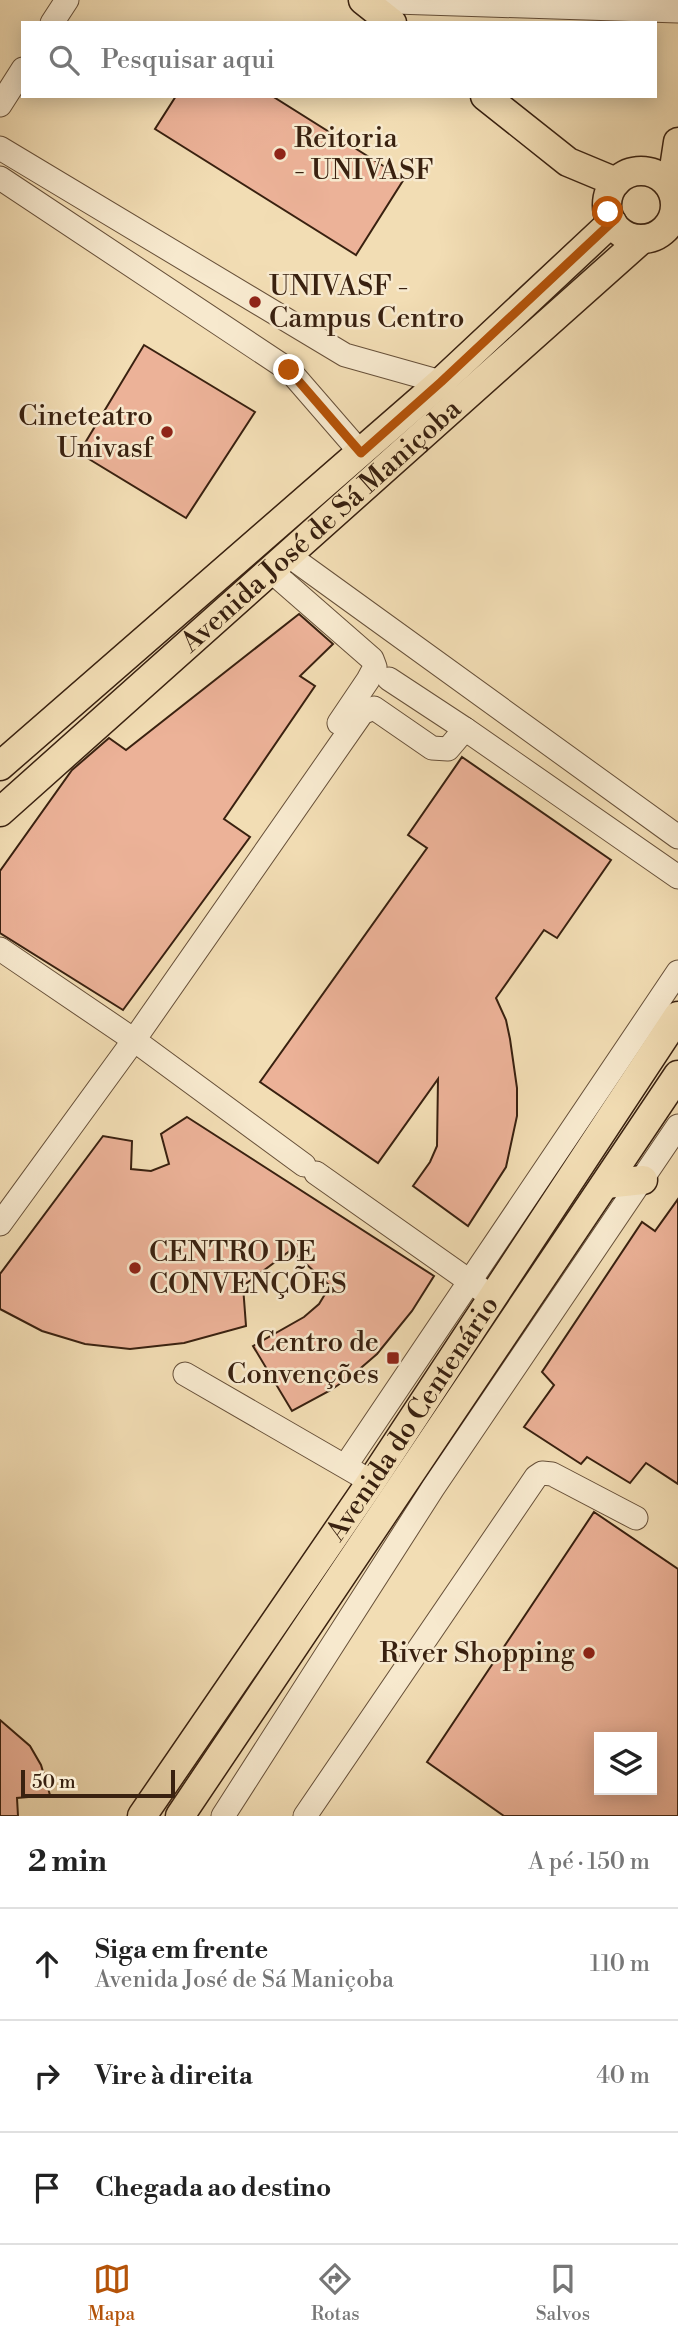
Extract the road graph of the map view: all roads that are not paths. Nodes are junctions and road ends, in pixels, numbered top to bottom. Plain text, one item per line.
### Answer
1 (67, 0) edge
2 (363, 0) edge
3 (678, 11) edge
4 (53, 21) edge
5 (389, 21) edge
6 (21, 72) edge
7 (488, 98) edge
8 (0, 105) edge
9 (0, 148) edge
10 (676, 164) edge
11 (0, 178) edge
12 (616, 182) junction
13 (612, 222) junction
14 (662, 235) edge
15 (441, 382) junction
16 (361, 453) junction
17 (279, 563) junction
18 (389, 679) dead end
19 (465, 729) junction
20 (321, 749) dead end
21 (0, 766) edge
22 (0, 812) edge
23 (678, 836) edge
24 (678, 877) edge
25 (0, 949) edge
26 (678, 972) edge
27 (678, 1016) edge
28 (134, 1040) junction
29 (678, 1075) edge
30 (678, 1126) edge
31 (643, 1180) junction
32 (606, 1184) junction
33 (0, 1224) edge
34 (482, 1290) junction
35 (185, 1374) dead end
36 (346, 1465) junction
37 (371, 1482) junction
38 (394, 1498) junction
39 (636, 1518) dead end
40 (142, 1816) edge
41 (180, 1816) edge
42 (223, 1816) edge
43 (304, 1816) edge

1 - 4 street
2 - 3 street
2 - 5 main road
6 - 8 street
7 - 12 main road
9 - 15 street
10 - 12 main road
10 - 14 main road
11 - 16 street
12 - 13 main road
13 - 14 main road
13 - 15 main road, Avenida José de Sá Maniçoba
14 - 17 main road, Avenida José de Sá Maniçoba
15 - 16 main road, Avenida José de Sá Maniçoba
16 - 21 main road, Avenida José de Sá Maniçoba
17 - 20 street
17 - 22 main road, Avenida José de Sá Maniçoba
17 - 23 street
18 - 19 street
19 - 24 street
19 - 28 street
25 - 28 street
26 - 34 street
27 - 34 main road, Avenida do Centenário
28 - 33 street
28 - 34 street
29 - 32 main road
30 - 31 street
31 - 32 main road
31 - 42 street
32 - 38 main road
34 - 36 street
34 - 37 main road, Avenida do Centenário
35 - 36 street
36 - 37 street
37 - 38 street
37 - 40 main road, Avenida do Centenário
38 - 41 main road
39 - 43 street

